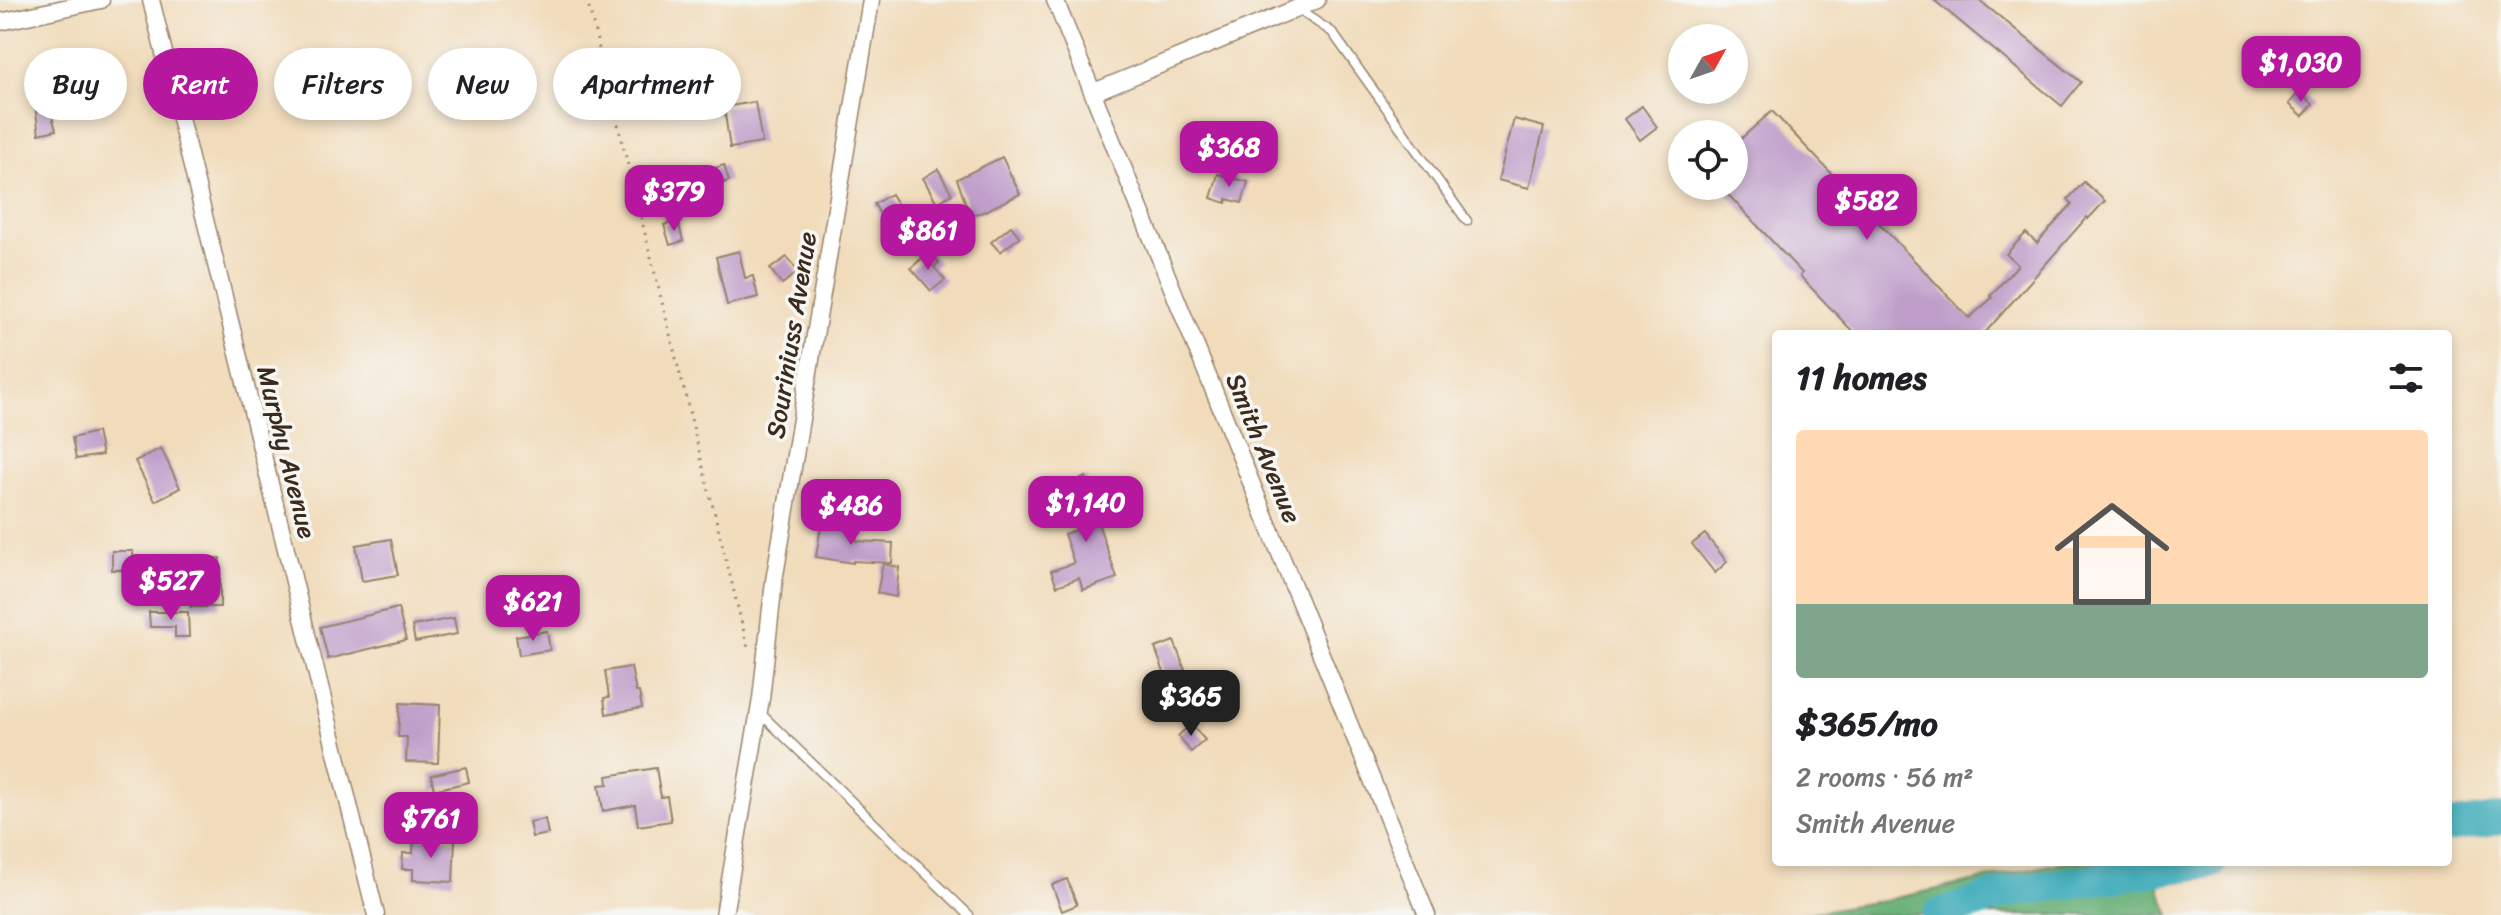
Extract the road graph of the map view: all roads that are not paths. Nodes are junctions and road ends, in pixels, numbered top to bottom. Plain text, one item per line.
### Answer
1 (101, 0) edge
2 (151, 0) edge
3 (871, 0) edge
4 (1055, 0) edge
5 (1317, 0) edge
6 (1297, 8) junction
7 (0, 22) edge
8 (1094, 92) junction
9 (1467, 221) dead end
10 (759, 712) junction
11 (376, 915) edge
12 (724, 915) edge
13 (969, 915) edge
14 (1427, 915) edge

1 - 7 street
2 - 11 street, Murphy Avenue
3 - 10 street, Souriniuss Avenue
4 - 8 street, Smith Avenue
5 - 6 street
6 - 8 street
6 - 9 lane
8 - 14 street, Smith Avenue
10 - 12 street, Souriniuss Avenue
10 - 13 lane

